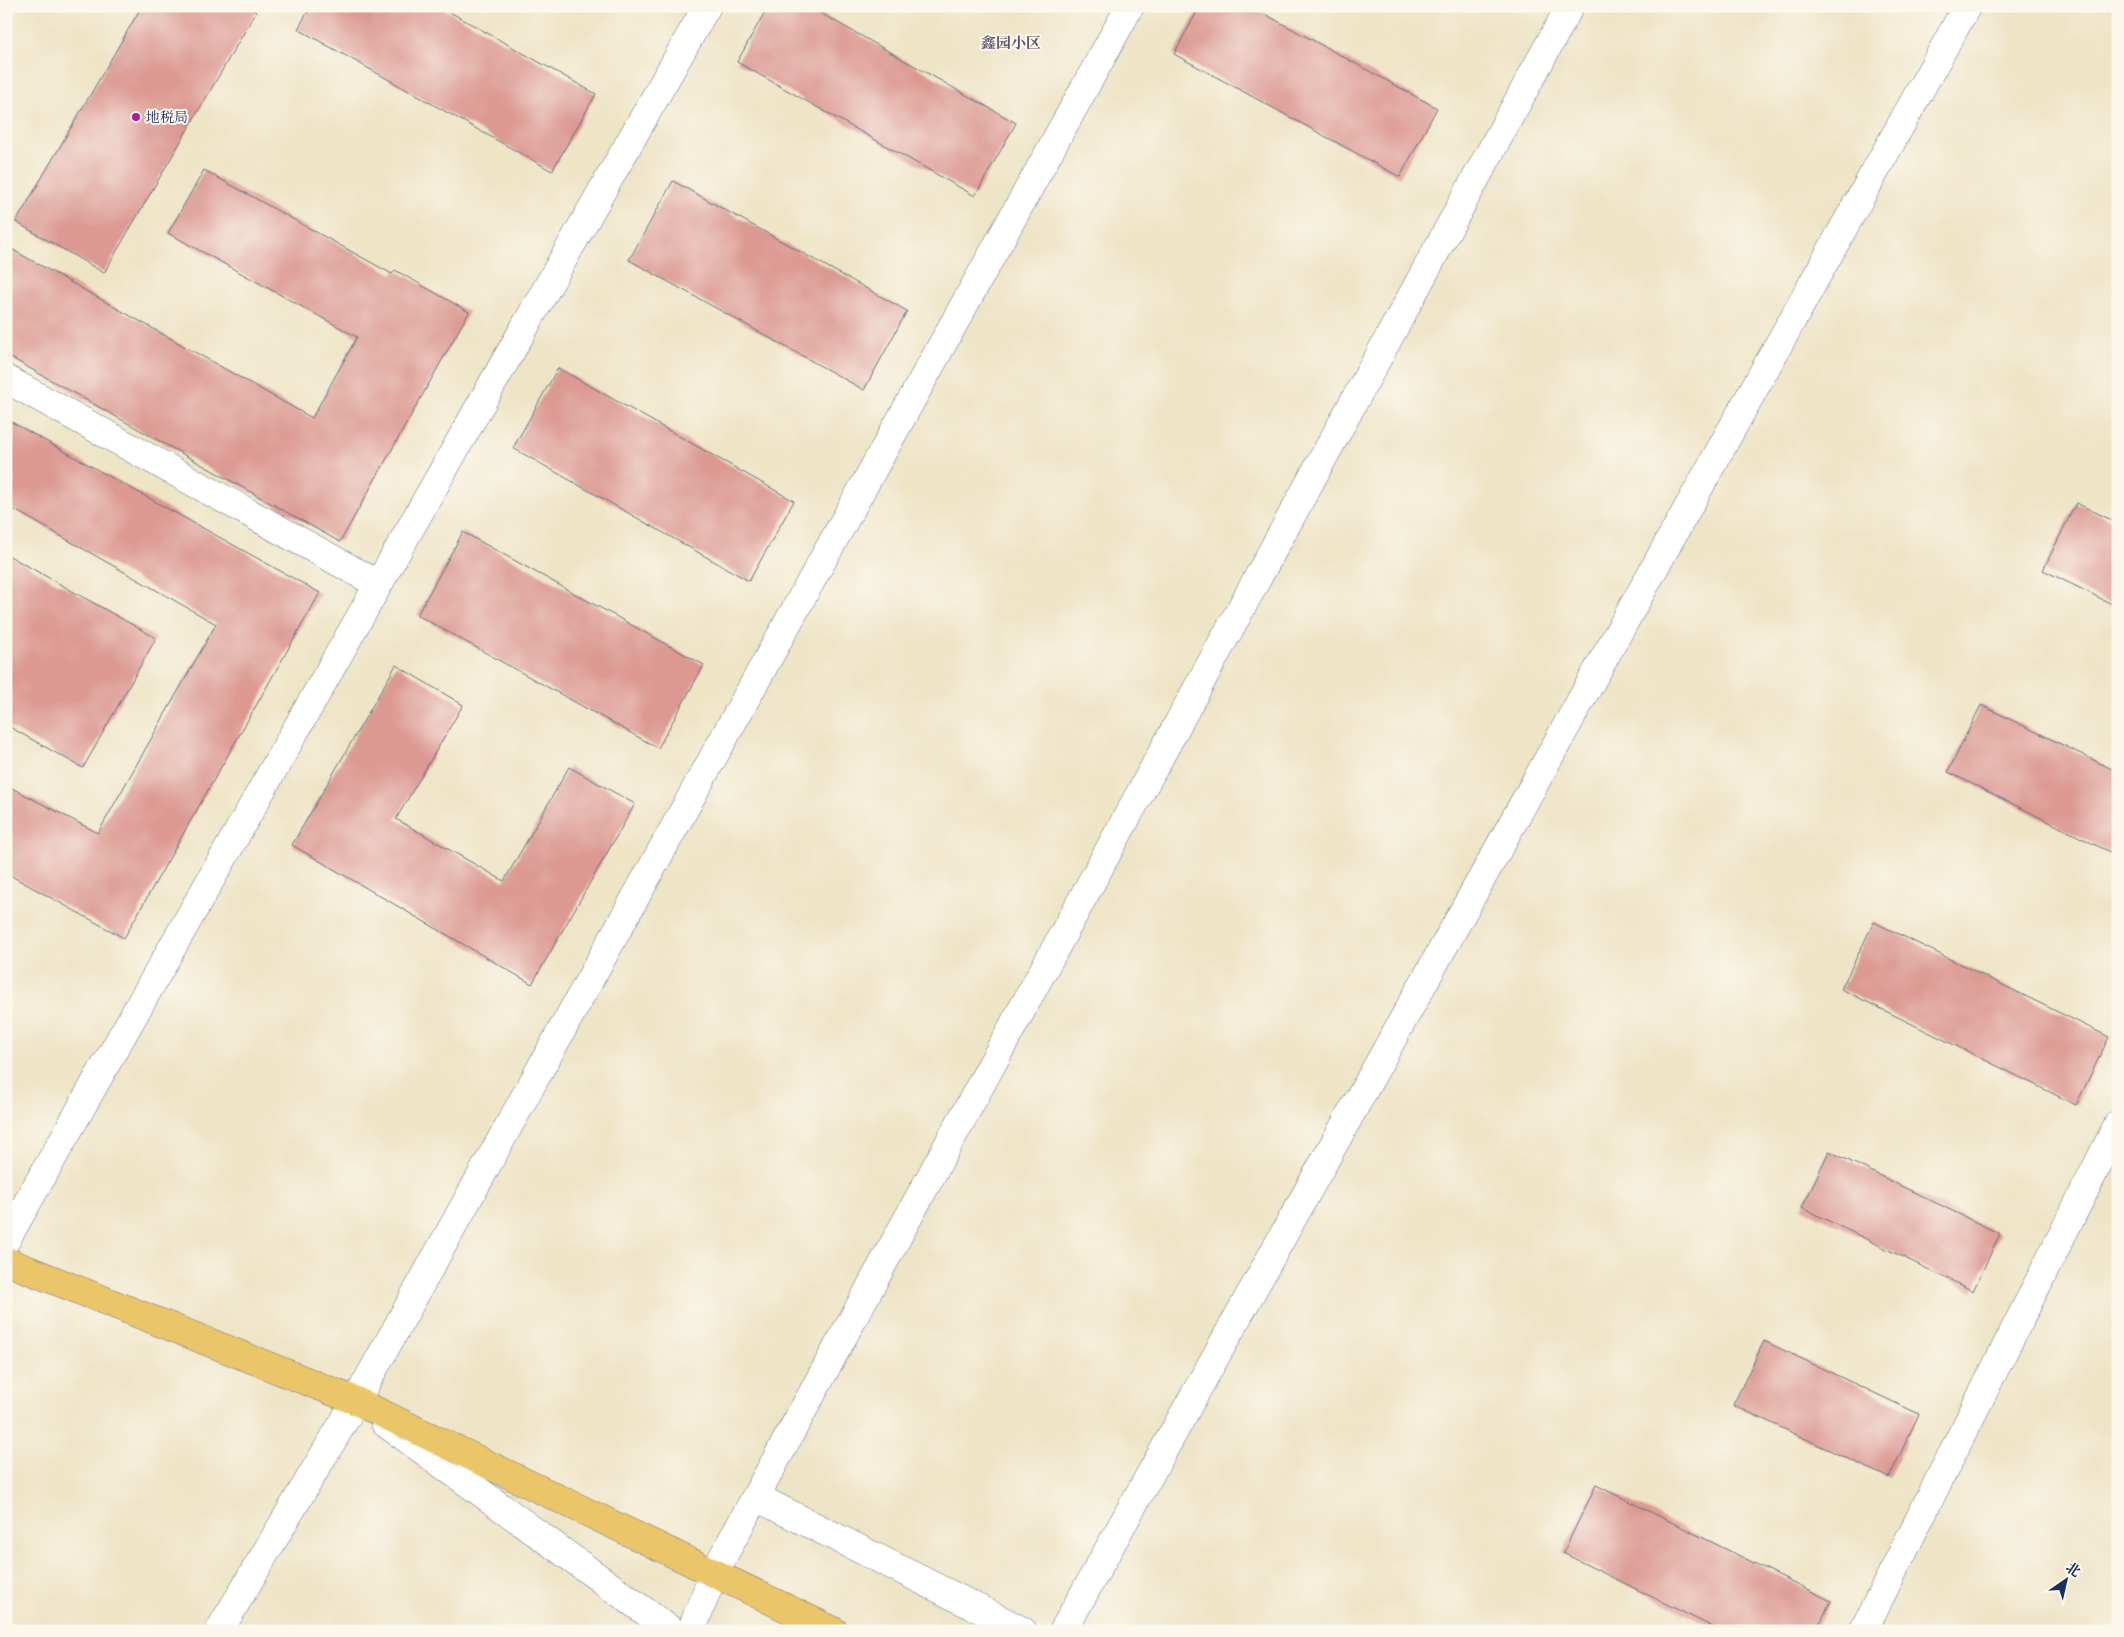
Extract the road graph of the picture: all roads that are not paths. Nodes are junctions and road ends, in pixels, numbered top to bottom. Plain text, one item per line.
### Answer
1 (707, 6) edge
2 (1130, 6) edge
3 (1570, 6) edge
4 (1967, 6) edge
5 (6, 379) edge
6 (378, 584) junction
7 (2118, 1124) edge
8 (6, 1240) edge
9 (6, 1261) edge
10 (356, 1401) junction
11 (756, 1497) junction
12 (714, 1573) junction
13 (219, 1631) edge
14 (672, 1631) edge
15 (691, 1631) edge
16 (834, 1631) edge
17 (1023, 1631) edge
18 (1063, 1631) edge
19 (1863, 1631) edge

1 - 6 street
2 - 10 street
3 - 11 street
4 - 18 street
5 - 6 street
6 - 8 street
7 - 19 street
9 - 10 main road
10 - 12 main road
10 - 13 street
10 - 14 street
11 - 12 street
11 - 17 street
12 - 15 street
12 - 16 main road

